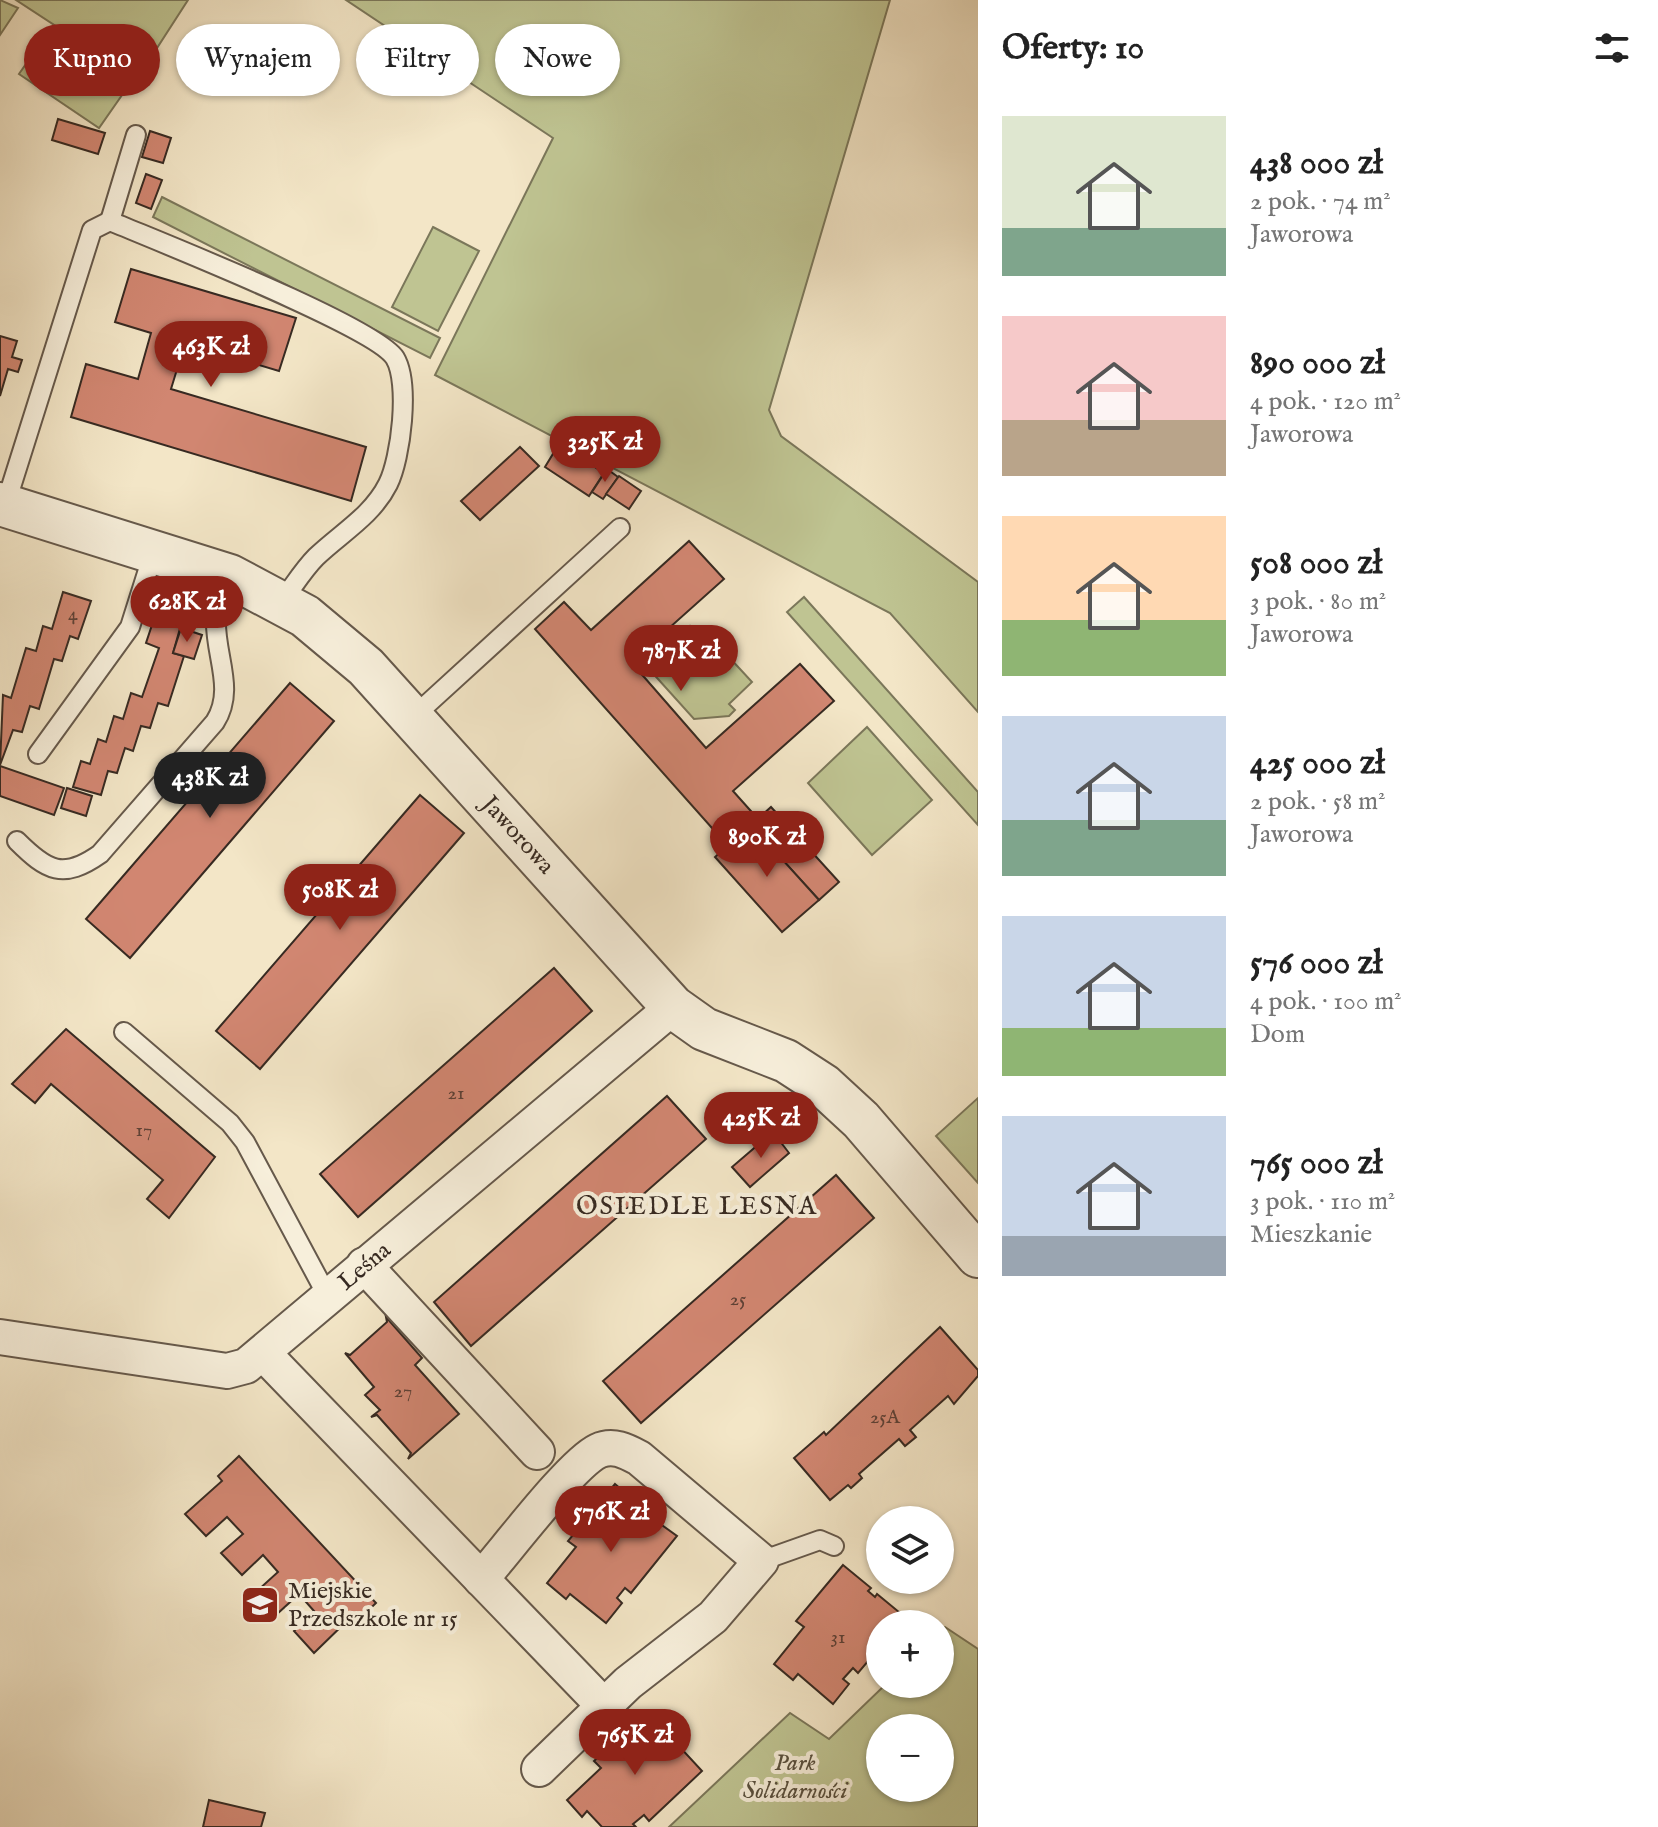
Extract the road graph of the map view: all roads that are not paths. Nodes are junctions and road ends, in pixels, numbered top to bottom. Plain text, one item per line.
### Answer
1 (136, 135) dead end
2 (110, 221) junction
3 (2, 505) edge
4 (620, 528) dead end
5 (154, 551) junction
6 (230, 576) junction
7 (282, 601) junction
8 (412, 718) junction
9 (38, 754) dead end
10 (17, 841) dead end
11 (673, 1007) junction
12 (124, 1032) dead end
13 (978, 1256) edge
14 (364, 1265) junction
15 (328, 1297) junction
16 (0, 1337) edge
17 (264, 1354) junction
18 (537, 1452) dead end
19 (834, 1546) dead end
20 (761, 1561) junction
21 (481, 1579) junction
22 (604, 1706) junction
23 (539, 1769) dead end

1 - 2 lane
2 - 3 lane
2 - 7 lane
3 - 5 street, Jaworowa
4 - 8 lane
5 - 6 street, Jaworowa
5 - 9 lane
6 - 7 street, Jaworowa
6 - 10 lane
7 - 8 street, Jaworowa
8 - 11 street, Jaworowa
11 - 13 street, Jaworowa
11 - 14 street, Leśna
12 - 15 lane
14 - 15 street, Leśna
14 - 18 street
15 - 17 street, Leśna
16 - 17 street, Leśna
17 - 21 street
19 - 20 lane
20 - 21 street
20 - 22 street
21 - 22 street
22 - 23 street

